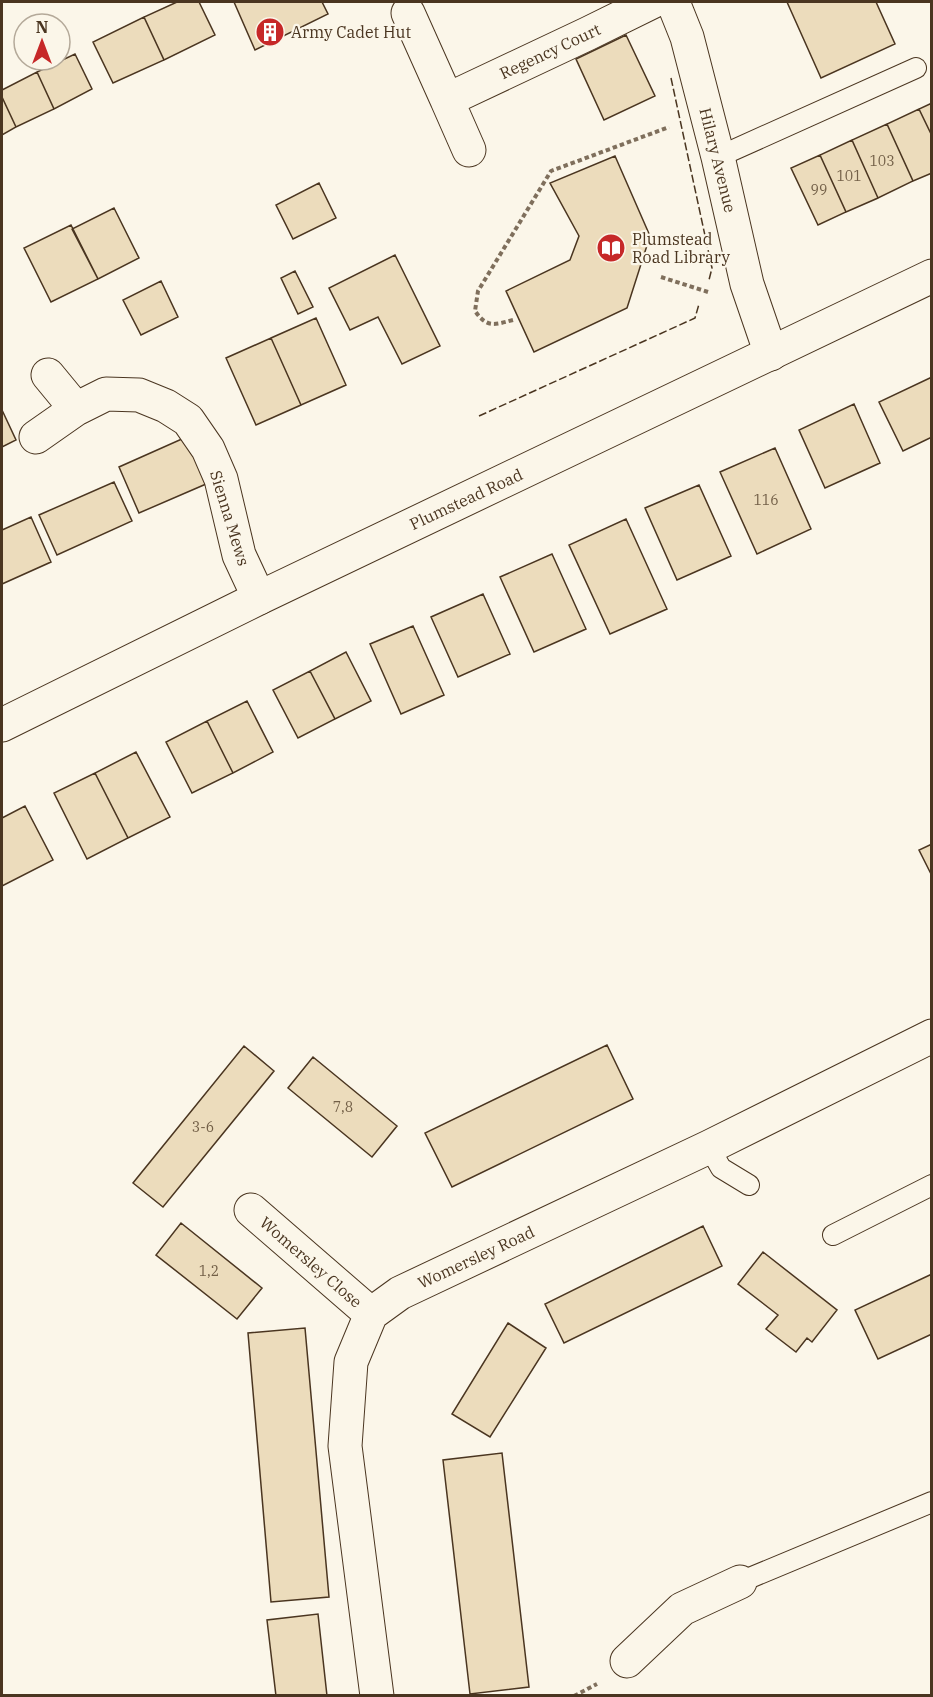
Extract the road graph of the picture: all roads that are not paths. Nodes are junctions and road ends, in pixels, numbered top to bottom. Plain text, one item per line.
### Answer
1 (652, 2) edge
2 (673, 2) edge
3 (408, 13) dead end
4 (916, 68) dead end
5 (447, 100) junction
6 (469, 150) dead end
7 (718, 157) junction
8 (932, 276) edge
9 (771, 354) junction
10 (48, 375) dead end
11 (76, 409) junction
12 (36, 437) dead end
13 (259, 598) junction
14 (2, 724) edge
15 (932, 1036) edge
16 (709, 1147) junction
17 (749, 1185) dead end
18 (932, 1185) edge
19 (251, 1210) dead end
20 (833, 1235) dead end
21 (371, 1314) junction
22 (932, 1502) edge
23 (740, 1582) joint
24 (627, 1661) dead end
25 (377, 1695) edge

1 - 5 street, Regency Court
2 - 7 street, Hilary Avenue
3 - 5 street
4 - 7 lane
5 - 6 street
7 - 9 street, Hilary Avenue
8 - 9 street, Plumstead Road
9 - 13 street, Plumstead Road
10 - 11 street
11 - 12 street, Sienna Mews
11 - 13 street, Sienna Mews
13 - 14 street, Plumstead Road
15 - 16 street, Womersley Road
16 - 17 lane
16 - 21 street, Womersley Road
18 - 20 lane
19 - 21 street, Womersley Close
21 - 25 street
22 - 23 lane
23 - 24 street

